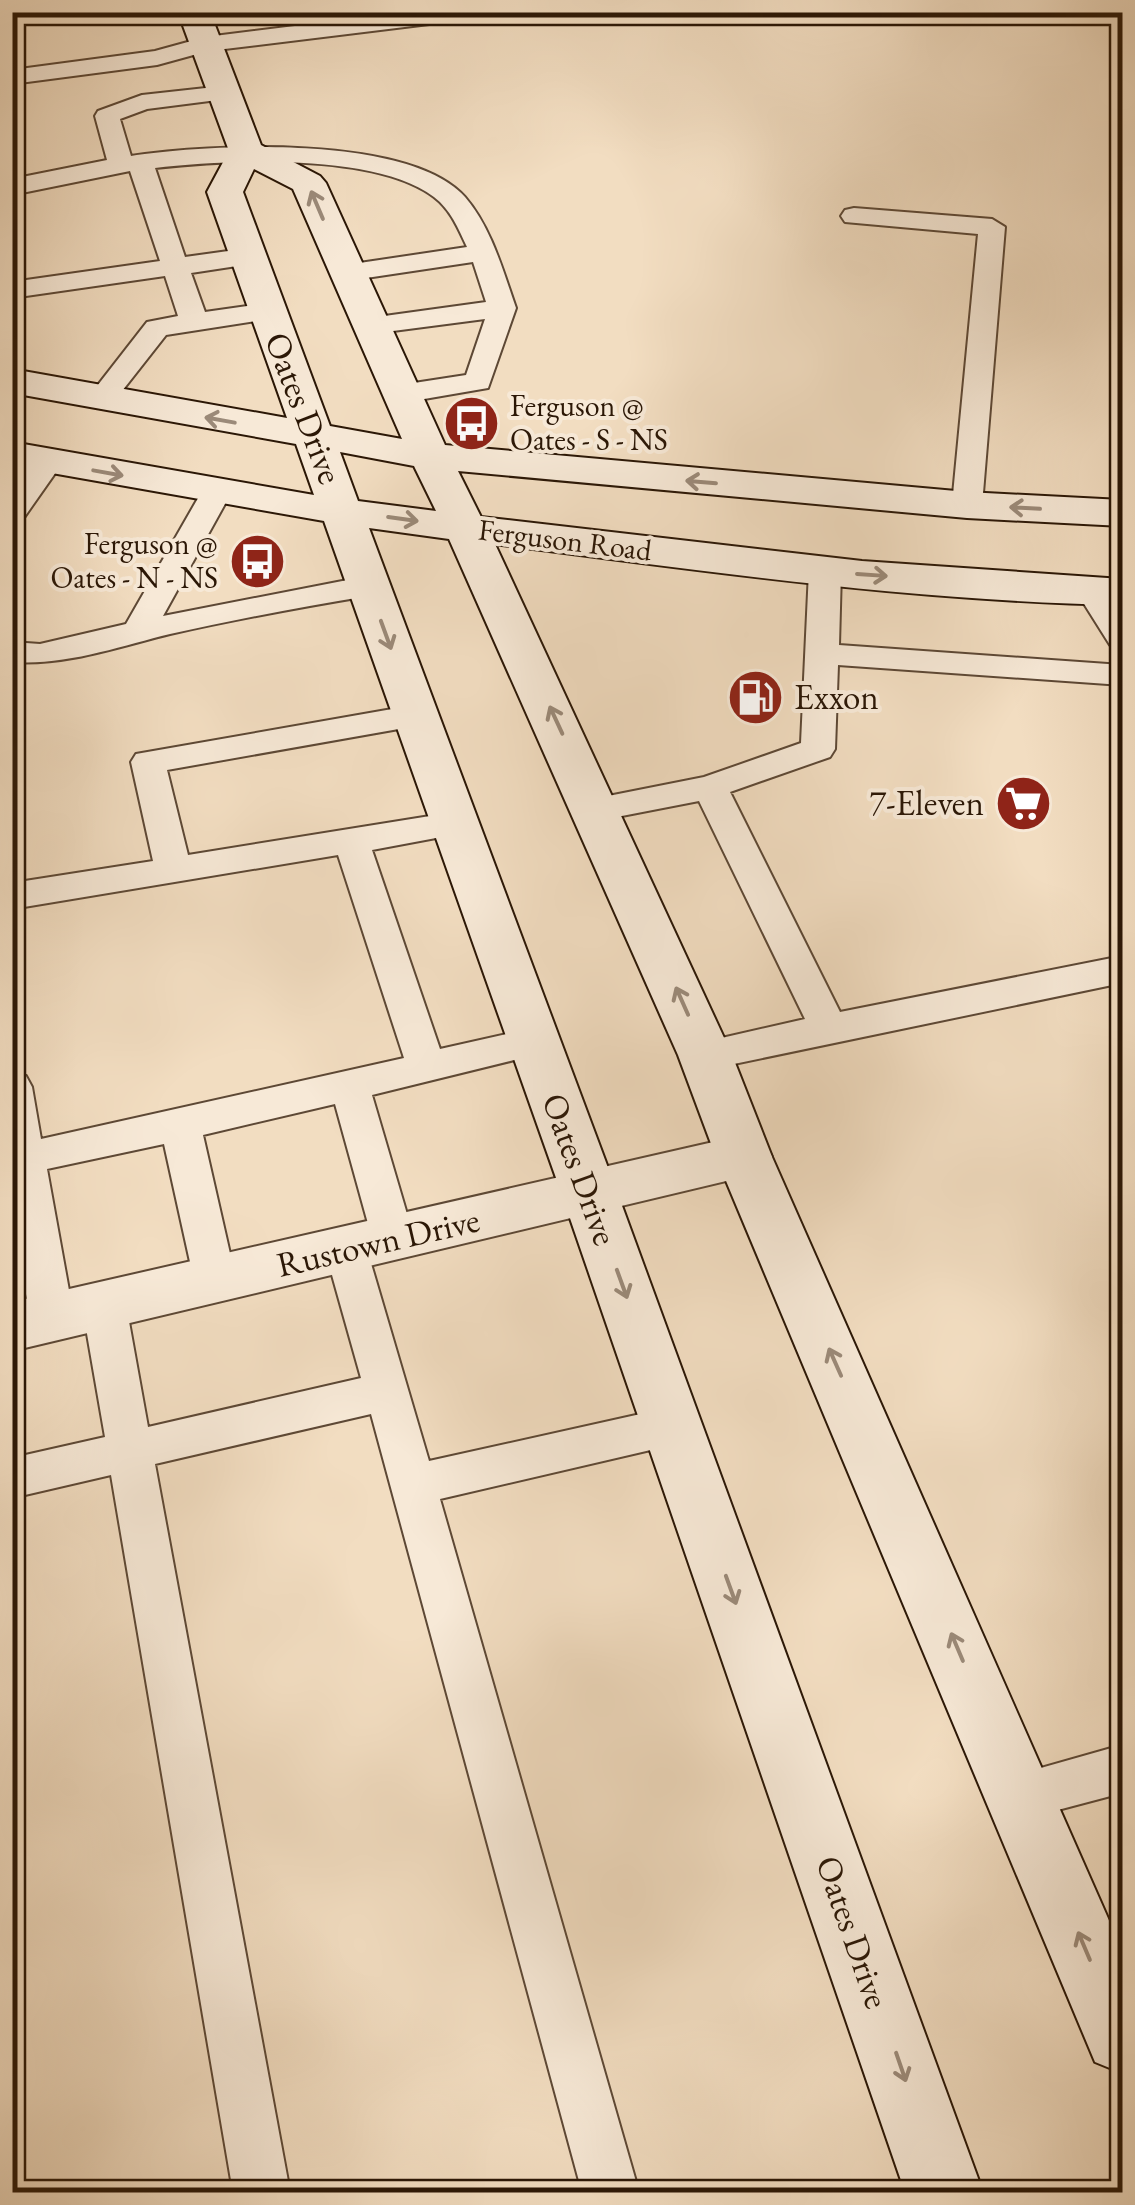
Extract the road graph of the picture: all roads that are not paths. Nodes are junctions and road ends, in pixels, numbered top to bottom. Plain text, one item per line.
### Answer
1 (194, 12) edge
2 (470, 12) edge
3 (206, 44) junction
4 (12, 77) edge
5 (224, 93) junction
6 (246, 151) junction
7 (130, 163) junction
8 (12, 187) edge
9 (854, 216) dead end
10 (483, 253) junction
11 (250, 256) junction
12 (176, 266) junction
13 (346, 272) junction
14 (12, 290) edge
15 (502, 308) junction
16 (268, 312) junction
17 (194, 322) junction
18 (370, 326) junction
19 (12, 381) edge
20 (400, 394) junction
21 (101, 399) junction
22 (316, 437) junction
23 (429, 456) junction
24 (30, 458) edge
25 (216, 493) junction
26 (968, 506) junction
27 (343, 510) junction
28 (12, 512) edge
29 (1122, 513) edge
30 (462, 528) junction
31 (825, 571) junction
32 (368, 586) junction
33 (1107, 592) edge
34 (136, 634) junction
35 (1122, 638) edge
36 (12, 652) edge
37 (822, 654) junction
38 (1122, 674) edge
39 (415, 716) junction
40 (710, 788) junction
41 (596, 809) junction
42 (454, 824) junction
43 (352, 843) junction
44 (174, 872) junction
45 (12, 896) edge
46 (1122, 970) edge
47 (829, 1028) junction
48 (533, 1042) junction
49 (705, 1055) junction
50 (426, 1066) junction
51 (12, 1087) edge
52 (350, 1087) junction
53 (180, 1125) junction
54 (744, 1157) junction
55 (18, 1160) edge
56 (589, 1192) junction
57 (370, 1244) junction
58 (215, 1280) junction
59 (56, 1317) edge
60 (387, 1391) junction
61 (672, 1426) junction
62 (131, 1448) junction
63 (12, 1478) edge
64 (413, 1485) junction
65 (1122, 1769) edge
66 (1020, 1796) junction
67 (1122, 2035) edge
68 (262, 2192) edge
69 (610, 2192) edge
70 (944, 2192) edge

1 - 3 main road
2 - 3 lane
3 - 4 lane
3 - 5 main road
5 - 6 main road
5 - 7 lane
6 - 7 lane
6 - 10 lane
6 - 11 main road, Oates Drive
13 -> 6 main road
7 - 8 lane
7 - 12 lane
9 - 26 lane
10 - 13 lane
10 - 15 lane
11 - 12 lane
11 - 16 main road, Oates Drive
12 - 14 lane
12 - 17 lane
13 - 18 main road
15 - 18 lane
15 - 20 lane
16 - 17 lane
16 - 22 main road, Oates Drive
17 - 21 lane
18 - 20 main road
19 - 21 main road, Ferguson Road
20 - 23 main road
22 -> 21 main road, Ferguson Road
22 - 23 main road, Ferguson Road
22 - 27 main road, Oates Drive
26 -> 23 main road, Ferguson Road
23 - 30 main road
24 -> 25 main road, Ferguson Road
24 - 28 lane
25 - 27 main road, Ferguson Road
25 - 34 lane
29 -> 26 main road, Ferguson Road
27 -> 30 main road, Ferguson Road
27 - 32 main road, Oates Drive
30 - 31 main road, Ferguson Road
41 -> 30 main road
31 -> 33 main road, Ferguson Road
31 - 37 lane
32 - 34 lane
32 -> 39 main road, Oates Drive
33 - 35 lane
34 - 36 lane
37 - 38 lane
37 - 40 lane
39 - 42 main road, Oates Drive
39 - 44 lane
40 - 41 lane
40 - 47 lane
49 -> 41 main road
42 - 43 lane
42 - 48 main road, Oates Drive
43 - 44 lane
43 - 50 lane
44 - 45 lane
46 - 47 lane
47 - 49 lane
48 - 50 lane
48 - 56 main road, Oates Drive
49 - 54 main road
50 - 52 lane
51 - 55 lane
52 - 53 lane
52 - 57 lane
53 - 55 lane
53 - 58 lane
54 - 56 main road, Rustown Drive
66 -> 54 main road
55 - 59 lane
56 - 57 main road, Rustown Drive
56 -> 61 main road, Oates Drive
57 - 58 main road, Rustown Drive
57 - 60 lane
58 - 59 main road, Rustown Drive
59 - 62 lane
60 - 62 lane
60 - 64 lane
61 - 64 lane
61 -> 70 main road, Oates Drive
62 - 63 lane
62 - 68 lane
64 - 69 lane
65 - 66 lane
67 -> 66 main road

